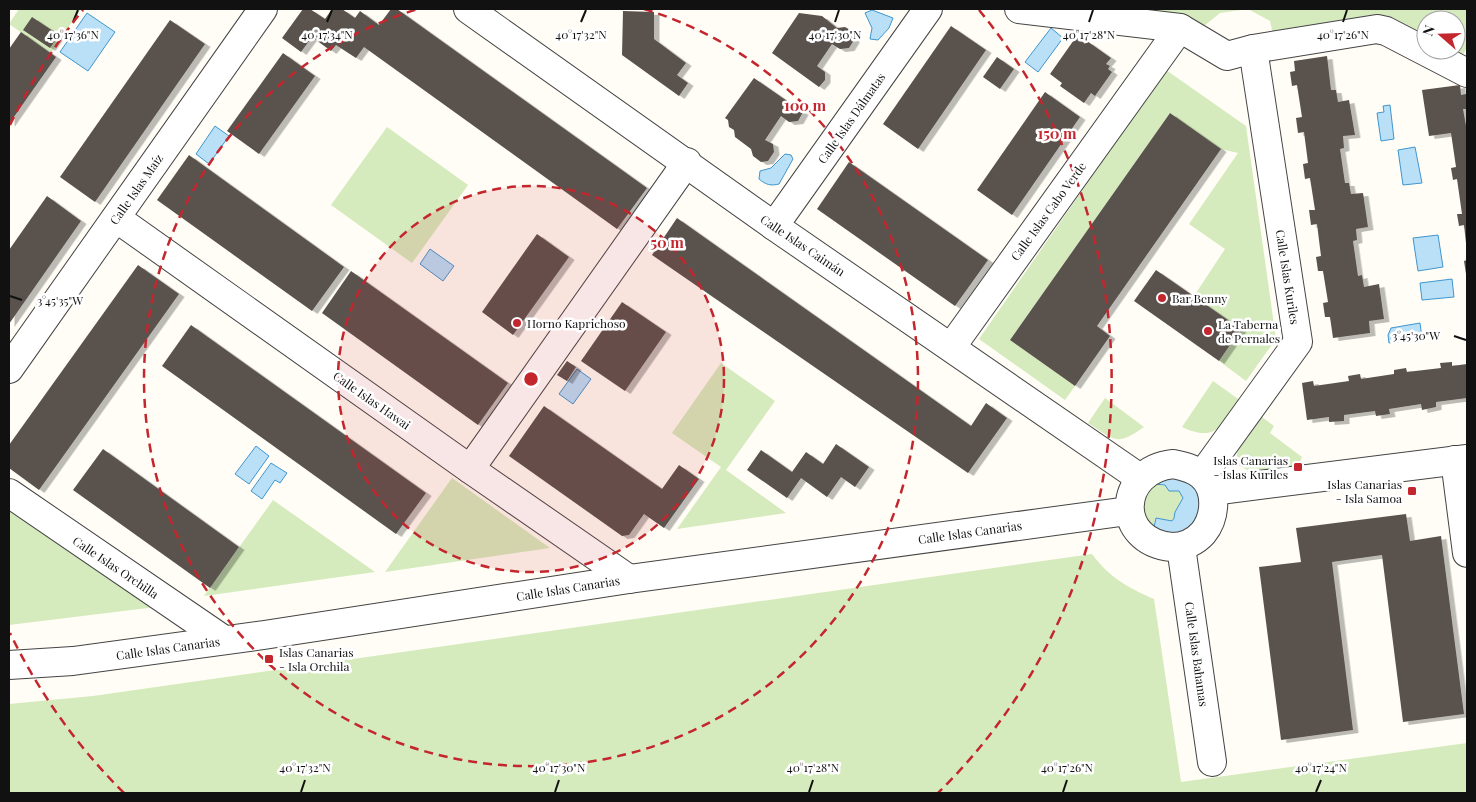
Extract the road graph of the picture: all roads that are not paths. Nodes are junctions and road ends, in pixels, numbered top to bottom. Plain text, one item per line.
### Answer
1 (263, 9) edge
2 (468, 9) edge
3 (928, 9) edge
4 (1019, 9) edge
5 (1180, 28) junction
6 (1253, 49) junction
7 (1467, 73) edge
8 (687, 162) junction
9 (116, 218) junction
10 (774, 226) junction
11 (952, 346) junction
12 (9, 369) edge
13 (1461, 460) edge
14 (470, 469) junction
15 (1140, 478) junction
16 (1207, 483) junction
17 (9, 493) edge
18 (1128, 510) junction
19 (1181, 547) junction
20 (1467, 553) edge
21 (630, 579) junction
22 (224, 640) junction
23 (9, 665) edge
24 (1212, 762) dead end

1 - 9 street, Calle Islas Maíz
2 - 8 street, Calle Islas Caimán
3 - 10 street, Calle Islas Dálmatas
4 - 5 street
5 - 6 street
5 - 11 street, Calle Islas Cabo Verde
6 - 7 street
6 - 16 street, Calle Islas Kuriles
8 - 10 street, Calle Islas Caimán
8 - 14 street
9 - 12 street, Calle Islas Maíz
9 - 14 street, Calle Islas Hawai
10 - 11 street, Calle Islas Caimán
11 - 15 street, Calle Islas Caimán
13 - 16 street
13 - 20 street
14 - 21 street, Calle Islas Hawai
15 - 16 street
15 - 18 street
16 - 19 street
17 - 22 street, Calle Islas Orchilla
18 - 19 street
18 - 21 street, Calle Islas Canarias
19 - 24 street, Calle Islas Bahamas
21 - 22 street, Calle Islas Canarias
22 - 23 street, Calle Islas Canarias

